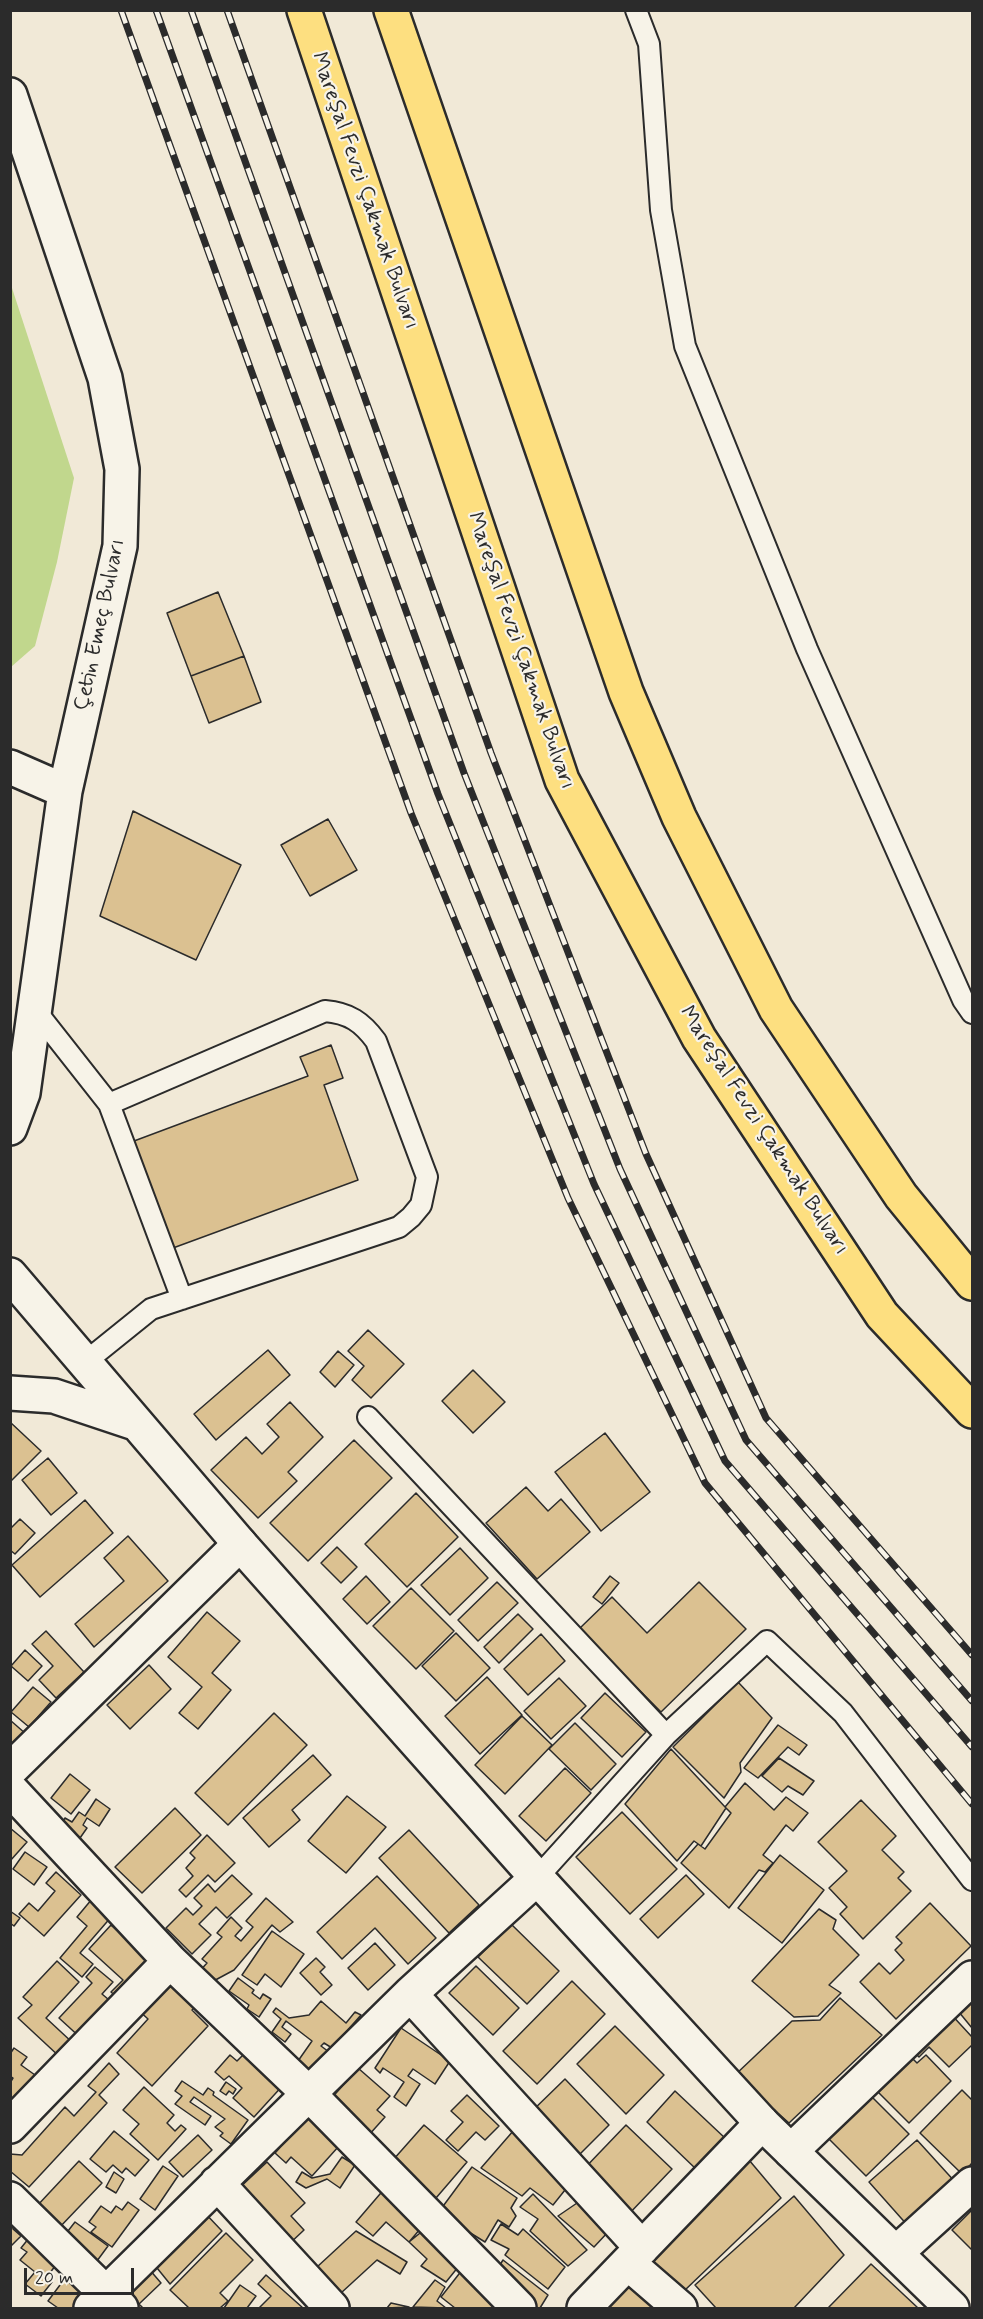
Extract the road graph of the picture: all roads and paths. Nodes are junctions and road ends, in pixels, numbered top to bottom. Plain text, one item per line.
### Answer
1 (304, 10) edge
2 (391, 10) edge
3 (636, 10) edge
4 (10, 95) edge
5 (10, 766) edge
6 (65, 791) junction
7 (35, 1010) junction
8 (972, 1013) edge
9 (109, 1104) junction
10 (10, 1128) edge
11 (10, 1275) edge
12 (972, 1283) edge
13 (182, 1299) junction
14 (84, 1363) junction
15 (10, 1393) edge
16 (972, 1411) edge
17 (368, 1417) dead end
18 (135, 1423) junction
19 (240, 1544) junction
20 (666, 1735) junction
21 (10, 1770) edge
22 (10, 1789) edge
23 (537, 1878) junction
24 (972, 1880) edge
25 (170, 1961) junction
26 (972, 1978) edge
27 (410, 1994) junction
28 (308, 2093) junction
29 (762, 2123) junction
30 (10, 2126) edge
31 (791, 2151) junction
32 (217, 2183) junction
33 (972, 2184) edge
34 (10, 2199) edge
35 (896, 2253) junction
36 (635, 2255) junction
37 (106, 2303) edge
38 (332, 2308) edge
39 (519, 2308) edge
40 (584, 2308) edge
41 (680, 2308) edge
42 (952, 2308) edge

1 - 16 main road, Mareşal Fevzi Çakmak Bulvarı
2 - 12 main road
3 - 8 lane
4 - 6 street, Çetin Emeç Bulvarı
5 - 6 street
6 - 7 street, Çetin Emeç Bulvarı
7 - 9 lane
7 - 10 street, Çetin Emeç Bulvarı
9 - 13 lane
9 - 13 lane
11 - 14 street
13 - 14 lane
14 - 18 street
15 - 18 street
17 - 20 lane
18 - 19 street
19 - 21 street
19 - 23 street
20 - 23 lane
20 - 24 lane
22 - 25 street
23 - 27 street
23 - 29 street
25 - 28 street
25 - 30 street
26 - 31 street
27 - 28 street
27 - 36 street
28 - 32 street
28 - 39 street
29 - 31 street
29 - 36 street
31 - 35 street
32 - 37 street
32 - 38 street
33 - 35 street
34 - 37 street
35 - 42 street
36 - 40 street
36 - 41 street

